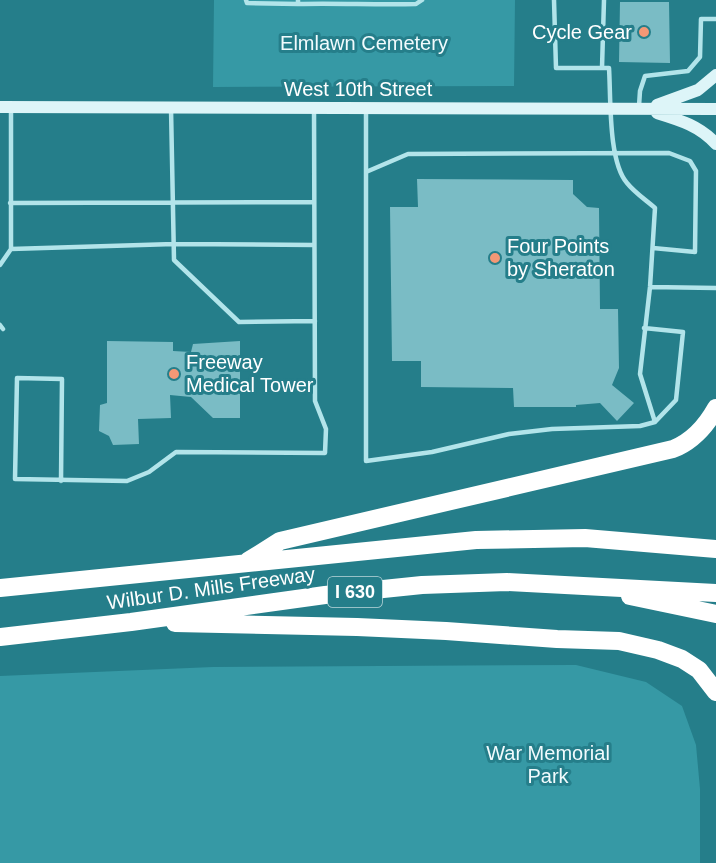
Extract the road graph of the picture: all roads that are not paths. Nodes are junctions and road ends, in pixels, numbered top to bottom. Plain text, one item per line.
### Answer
1 (246, 0) edge
2 (422, 0) edge
3 (554, 0) edge
4 (604, 0) edge
5 (342, 1) edge
6 (298, 2) edge
7 (716, 19) edge
8 (602, 68) junction
9 (716, 75) edge
10 (5, 107) edge
11 (171, 108) junction
12 (314, 108) junction
13 (366, 108) junction
14 (611, 109) junction
15 (641, 109) junction
16 (716, 109) edge
17 (716, 144) edge
18 (615, 154) junction
19 (366, 172) junction
20 (173, 202) junction
21 (314, 202) junction
22 (10, 203) junction
23 (174, 244) junction
24 (314, 245) junction
25 (653, 248) junction
26 (11, 249) junction
27 (0, 265) edge
28 (650, 287) junction
29 (716, 288) edge
30 (315, 321) junction
31 (644, 328) junction
32 (716, 408) edge
33 (655, 422) junction
34 (60, 481) junction
35 (716, 549) edge
36 (244, 563) junction
37 (581, 585) junction
38 (0, 588) edge
39 (716, 593) edge
40 (716, 614) edge
41 (131, 622) junction
42 (0, 637) edge
43 (716, 692) edge

1 - 6 lane
2 - 5 lane
3 - 8 lane
4 - 8 lane
5 - 6 lane
7 - 15 lane
8 - 14 lane
9 - 15 street
10 - 11 street, West 10th Street
10 - 22 lane
11 - 12 street, West 10th Street
11 - 20 lane
12 - 13 street, West 10th Street
12 - 21 lane
13 - 14 street, West 10th Street
13 - 19 lane
14 - 15 street, West 10th Street
14 - 18 lane
15 - 16 street, West 10th Street
15 - 17 street
18 - 19 lane
18 - 25 lane
18 - 25 lane
19 - 33 lane
20 - 21 lane
20 - 22 lane
20 - 23 lane
21 - 24 lane
22 - 26 lane
23 - 24 lane
23 - 26 lane
23 - 30 lane
24 - 30 lane
25 - 28 lane
26 - 27 lane
28 - 29 lane
28 - 31 lane
30 - 34 lane
31 - 33 lane
31 - 33 lane
32 - 36 highway
34 - 34 lane
35 - 36 highway, Wilbur D. Mills Freeway / I 630
36 - 38 highway, Wilbur D. Mills Freeway / I 630
37 - 39 highway, Wilbur D. Mills Freeway / I 630
37 - 40 highway
37 - 41 highway, Wilbur D. Mills Freeway / I 630
41 - 42 highway, Wilbur D. Mills Freeway / I 630
41 - 43 highway

